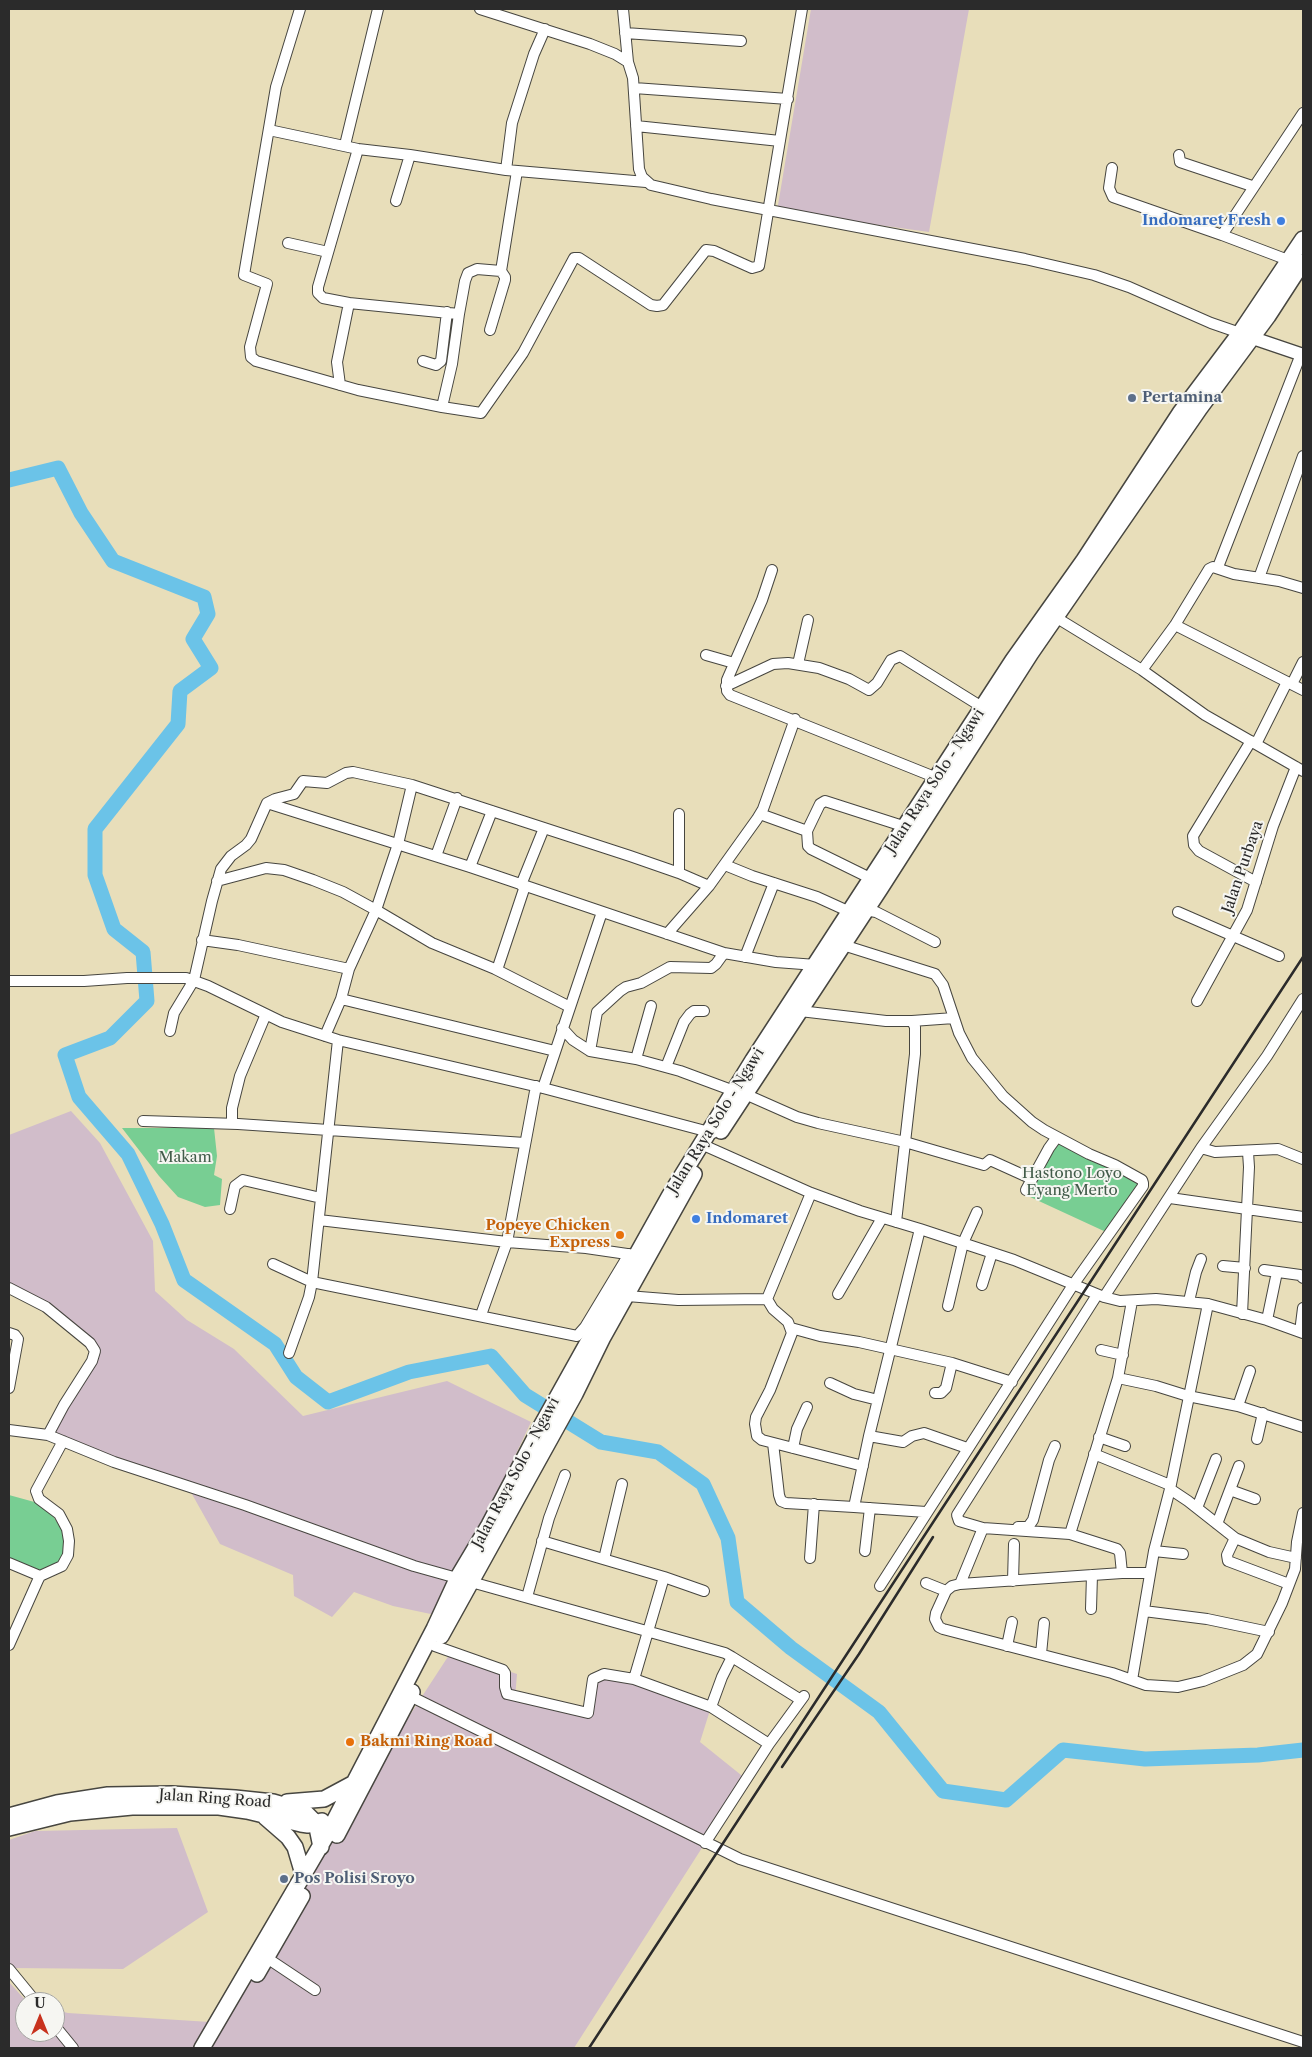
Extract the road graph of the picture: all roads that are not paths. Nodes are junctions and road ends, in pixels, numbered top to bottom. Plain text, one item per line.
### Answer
1 (300, 9) edge
2 (378, 9) edge
3 (480, 9) edge
4 (623, 9) edge
5 (802, 9) edge
6 (545, 29) junction
7 (625, 33) junction
8 (740, 41) dead end
9 (628, 62) junction
10 (634, 88) junction
11 (788, 99) junction
12 (1303, 113) edge
13 (1300, 123) edge
14 (636, 126) junction
15 (269, 130) junction
16 (780, 141) junction
17 (345, 145) junction
18 (358, 149) junction
19 (410, 155) junction
20 (1179, 155) dead end
21 (1112, 168) dead end
22 (506, 170) junction
23 (517, 171) junction
24 (646, 182) junction
25 (1252, 186) junction
26 (396, 201) dead end
27 (770, 210) junction
28 (1222, 235) junction
29 (1303, 239) edge
30 (288, 243) dead end
31 (328, 252) junction
32 (1296, 261) edge
33 (500, 271) junction
34 (348, 303) junction
35 (447, 312) junction
36 (460, 314) junction
37 (490, 330) dead end
38 (1246, 335) junction
39 (1302, 355) edge
40 (423, 361) dead end
41 (340, 385) junction
42 (442, 407) junction
43 (1303, 456) edge
44 (1218, 567) junction
45 (772, 570) dead end
46 (1259, 578) junction
47 (1303, 588) edge
48 (1057, 618) junction
49 (808, 620) dead end
50 (1175, 625) junction
51 (706, 655) dead end
52 (1303, 662) edge
53 (734, 663) junction
54 (798, 664) junction
55 (1142, 670) junction
56 (1290, 683) junction
57 (726, 686) junction
58 (1303, 690) edge
59 (982, 707) junction
60 (796, 719) junction
61 (1253, 743) junction
62 (1299, 769) edge
63 (937, 778) junction
64 (412, 785) junction
65 (457, 798) junction
66 (267, 803) junction
67 (492, 811) junction
68 (679, 814) dead end
69 (760, 814) junction
70 (906, 827) junction
71 (544, 828) junction
72 (807, 831) junction
73 (398, 844) junction
74 (436, 856) junction
75 (725, 865) junction
76 (470, 867) junction
77 (679, 873) junction
78 (872, 879) junction
79 (217, 880) junction
80 (1256, 882) junction
81 (774, 883) junction
82 (523, 886) junction
83 (709, 886) junction
84 (376, 910) junction
85 (866, 910) junction
86 (602, 912) junction
87 (850, 912) junction
88 (1178, 912) dead end
89 (667, 934) junction
90 (1232, 935) junction
91 (202, 940) junction
92 (935, 942) dead end
93 (843, 945) junction
94 (724, 953) junction
95 (1279, 956) dead end
96 (745, 957) junction
97 (816, 964) junction
98 (349, 969) junction
99 (497, 970) junction
100 (194, 980) junction
101 (9, 982) edge
102 (341, 998) junction
103 (1303, 1000) edge
104 (1197, 1002) dead end
105 (651, 1006) dead end
106 (570, 1007) junction
107 (704, 1011) dead end
108 (800, 1011) junction
109 (266, 1014) junction
110 (954, 1018) junction
111 (912, 1021) junction
112 (562, 1028) junction
113 (170, 1031) dead end
114 (325, 1036) junction
115 (338, 1040) junction
116 (555, 1051) junction
117 (590, 1051) junction
118 (636, 1059) junction
119 (666, 1067) junction
120 (539, 1087) junction
121 (739, 1093) junction
122 (143, 1121) dead end
123 (232, 1124) junction
124 (328, 1131) junction
125 (1057, 1138) junction
126 (710, 1140) junction
127 (906, 1142) junction
128 (525, 1143) junction
129 (1201, 1148) junction
130 (1248, 1152) junction
131 (1303, 1159) edge
132 (1032, 1179) junction
133 (1026, 1190) dead end
134 (811, 1193) junction
135 (321, 1198) junction
136 (1170, 1198) junction
137 (230, 1209) dead end
138 (1247, 1209) junction
139 (977, 1212) dead end
140 (1303, 1217) edge
141 (882, 1218) junction
142 (319, 1220) junction
143 (896, 1222) junction
144 (920, 1228) junction
145 (507, 1242) junction
146 (963, 1243) junction
147 (992, 1253) junction
148 (632, 1255) junction
149 (1201, 1259) dead end
150 (272, 1264) dead end
151 (1223, 1266) dead end
152 (1245, 1268) junction
153 (1264, 1270) dead end
154 (1277, 1272) junction
155 (1303, 1278) edge
156 (312, 1282) junction
157 (982, 1285) dead end
158 (1073, 1285) junction
159 (9, 1288) edge
160 (838, 1294) dead end
161 (626, 1296) junction
162 (1101, 1296) junction
163 (767, 1299) junction
164 (1132, 1301) junction
165 (1189, 1301) junction
166 (1208, 1304) junction
167 (948, 1306) dead end
168 (1303, 1308) edge
169 (1242, 1314) junction
170 (481, 1315) junction
171 (1266, 1320) junction
172 (791, 1328) junction
173 (1302, 1332) edge
174 (9, 1333) edge
175 (891, 1349) junction
176 (1101, 1350) dead end
177 (289, 1353) dead end
178 (1123, 1355) junction
179 (952, 1363) junction
180 (1250, 1370) dead end
181 (1118, 1378) junction
182 (1012, 1382) junction
183 (830, 1383) dead end
184 (9, 1388) edge
185 (935, 1393) dead end
186 (1188, 1396) junction
187 (565, 1397) junction
188 (878, 1400) junction
189 (808, 1406) dead end
190 (1238, 1406) junction
191 (1263, 1413) junction
192 (1303, 1425) edge
193 (9, 1430) edge
194 (48, 1435) junction
195 (869, 1436) junction
196 (1100, 1438) junction
197 (1257, 1439) dead end
198 (63, 1440) junction
199 (773, 1443) junction
200 (1055, 1446) dead end
201 (1125, 1446) dead end
202 (793, 1448) junction
203 (967, 1448) junction
204 (1094, 1454) junction
205 (1216, 1458) dead end
206 (863, 1466) junction
207 (1239, 1466) dead end
208 (565, 1475) dead end
209 (622, 1484) dead end
210 (1170, 1487) junction
211 (1230, 1490) junction
212 (1255, 1499) dead end
213 (814, 1504) junction
214 (854, 1507) junction
215 (870, 1508) junction
216 (1197, 1508) junction
217 (926, 1512) junction
218 (1303, 1513) edge
219 (1216, 1524) junction
220 (985, 1528) junction
221 (1070, 1534) junction
222 (1234, 1538) junction
223 (542, 1541) junction
224 (1014, 1544) dead end
225 (865, 1551) dead end
226 (1154, 1551) junction
227 (1183, 1554) dead end
228 (810, 1558) dead end
229 (604, 1559) junction
230 (1299, 1560) edge
231 (9, 1563) edge
232 (1122, 1573) junction
233 (1150, 1573) junction
234 (1092, 1575) junction
235 (40, 1576) junction
236 (664, 1577) junction
237 (464, 1579) junction
238 (1013, 1581) junction
239 (926, 1583) dead end
240 (960, 1584) junction
241 (1289, 1584) junction
242 (880, 1586) dead end
243 (704, 1591) dead end
244 (946, 1591) junction
245 (527, 1597) junction
246 (1091, 1609) dead end
247 (1144, 1611) junction
248 (1012, 1622) dead end
249 (1044, 1623) dead end
250 (12, 1630) edge
251 (647, 1631) junction
252 (1269, 1632) junction
253 (9, 1645) edge
254 (435, 1646) junction
255 (1007, 1646) junction
256 (1041, 1654) junction
257 (732, 1657) junction
258 (634, 1679) junction
259 (1132, 1680) junction
260 (410, 1696) junction
261 (711, 1707) junction
262 (769, 1744) junction
263 (352, 1784) junction
264 (273, 1802) junction
265 (352, 1809) junction
266 (261, 1814) junction
267 (9, 1816) edge
268 (335, 1817) junction
269 (316, 1823) junction
270 (9, 1828) edge
271 (705, 1843) junction
272 (321, 1844) junction
273 (323, 1860) junction
274 (303, 1874) junction
275 (267, 1958) junction
276 (9, 1969) edge
277 (315, 1990) dead end
278 (28, 1992) edge
279 (65, 2038) edge
280 (1303, 2042) edge
281 (73, 2048) edge
282 (202, 2048) edge
283 (213, 2048) edge

1 - 15 street
2 - 17 street
3 - 6 street
4 - 7 street
5 - 11 street
6 - 9 street
6 - 22 street
7 - 8 street
7 - 9 street
9 - 10 street
10 - 11 street
10 - 14 street
11 - 16 street
12 - 13 street
13 - 25 street
14 - 16 street
14 - 24 street
15 - 17 street
15 - 41 street
16 - 27 street
17 - 18 street
18 - 19 street
18 - 31 street
19 - 22 street
19 - 26 street
20 - 25 street
21 - 28 street
22 - 23 street
23 - 24 street
23 - 33 street
24 - 27 street
25 - 28 street
27 - 38 street
27 - 42 street
28 - 32 street
29 - 32 highway, Jalan Raya Solo - Ngawi
30 - 31 street
31 - 34 street
32 - 38 highway, Jalan Raya Solo - Ngawi
33 - 36 street
33 - 37 street
34 - 35 street
34 - 41 street
35 - 36 street
35 - 40 street
36 - 42 street
38 - 39 main road
38 - 48 highway, Jalan Raya Solo - Ngawi
38 - 59 highway, Jalan Raya Solo - Ngawi
39 - 44 street
41 - 42 street
43 - 46 street
44 - 46 street
44 - 50 street
45 - 53 street
46 - 47 street
48 - 55 street
48 - 85 highway, Jalan Raya Solo - Ngawi
49 - 54 street
50 - 55 street
50 - 56 street
51 - 53 street
52 - 56 street
53 - 57 street
54 - 57 street
54 - 59 street
55 - 61 street
56 - 58 street
56 - 61 street
57 - 60 street
59 - 63 highway, Jalan Raya Solo - Ngawi
60 - 63 street
60 - 69 street
61 - 62 street
61 - 80 street
62 - 80 street, Jalan Purbaya
63 - 70 highway, Jalan Raya Solo - Ngawi
64 - 65 street
64 - 66 street
64 - 73 street
65 - 67 street
65 - 74 street
66 - 73 street
66 - 79 street
67 - 71 street
67 - 76 street
68 - 77 street
69 - 72 street
69 - 75 street
70 - 72 street
70 - 78 highway, Jalan Raya Solo - Ngawi
71 - 77 street
71 - 82 street
72 - 78 street
73 - 74 street
73 - 84 street
74 - 76 street
75 - 81 street
75 - 83 street
76 - 82 street
77 - 83 street
78 - 87 highway, Jalan Raya Solo - Ngawi
79 - 84 street
79 - 91 street
80 - 90 street, Jalan Purbaya
81 - 87 street
81 - 96 street
82 - 86 street
82 - 99 street
83 - 89 street
84 - 98 street
84 - 99 street
85 - 92 street
85 - 93 highway, Jalan Raya Solo - Ngawi
86 - 89 street
86 - 106 street
87 - 97 highway, Jalan Raya Solo - Ngawi
88 - 90 street
89 - 94 street
90 - 95 street
90 - 104 street, Jalan Purbaya
91 - 98 street
91 - 100 street
93 - 108 highway, Jalan Raya Solo - Ngawi
93 - 110 street
94 - 96 street
94 - 117 street
96 - 97 street
97 - 121 highway, Jalan Raya Solo - Ngawi
98 - 102 street
99 - 106 street
100 - 101 street
100 - 109 street
100 - 113 street
102 - 114 street
102 - 116 street
103 - 129 street
105 - 118 street
106 - 112 street
107 - 119 street
108 - 111 street
108 - 121 highway, Jalan Raya Solo - Ngawi
109 - 114 street
109 - 123 street
110 - 111 street
110 - 125 street
111 - 127 street
112 - 116 street
112 - 117 street
114 - 115 street
115 - 120 street
115 - 124 street
116 - 120 street
117 - 118 street
118 - 119 street
119 - 121 street
120 - 126 street
120 - 128 street
121 - 126 highway, Jalan Raya Solo - Ngawi
121 - 127 street
122 - 123 street
123 - 124 street
124 - 128 street
124 - 135 street
125 - 132 street
125 - 158 street
126 - 134 street
126 - 148 highway, Jalan Raya Solo - Ngawi
126 - 161 highway, Jalan Raya Solo - Ngawi
127 - 132 street
127 - 143 street
128 - 145 street
129 - 130 street
129 - 136 street
130 - 131 street
130 - 138 street
132 - 133 street
134 - 141 street
134 - 163 street
135 - 137 street
135 - 142 street
136 - 138 street
136 - 162 street
138 - 140 street
138 - 152 street
139 - 146 street
141 - 143 street
141 - 160 street
142 - 145 street
142 - 156 street
143 - 144 street
144 - 146 street
144 - 175 street
145 - 148 street
145 - 170 street
146 - 147 street
146 - 167 street
147 - 157 street
147 - 158 street
148 - 170 street
148 - 187 highway, Jalan Raya Solo - Ngawi
149 - 165 street
150 - 156 street
151 - 152 street
152 - 169 street
153 - 154 street
154 - 155 street
154 - 171 street
156 - 170 street
156 - 177 street
158 - 162 street
158 - 182 street
159 - 194 street
161 - 163 street
161 - 187 highway, Jalan Raya Solo - Ngawi
162 - 164 street
162 - 220 street
163 - 172 street
164 - 165 street
164 - 178 street
165 - 166 street
166 - 169 street
166 - 186 street
168 - 173 street
169 - 171 street
171 - 173 street
172 - 175 street
172 - 199 street
174 - 184 street
175 - 179 street
175 - 188 street
176 - 178 street
178 - 181 street
179 - 182 street
179 - 185 street
180 - 190 street
181 - 186 street
181 - 196 street
182 - 203 street
183 - 188 street
186 - 190 street
186 - 210 street
187 - 237 highway, Jalan Raya Solo - Ngawi
188 - 195 street
189 - 202 street
190 - 191 street
191 - 192 street
191 - 197 street
193 - 194 street
194 - 198 street
195 - 203 street
195 - 206 street
196 - 201 street
196 - 204 street
198 - 235 street
198 - 237 street
199 - 202 street
199 - 213 street
200 - 220 street
202 - 206 street
203 - 217 street
204 - 210 street
204 - 221 street
205 - 216 street
206 - 214 street
207 - 211 street
208 - 223 street
209 - 229 street
210 - 216 street
210 - 226 street
211 - 212 street
211 - 219 street
213 - 214 street
213 - 228 street
214 - 215 street
215 - 217 street
215 - 225 street
216 - 219 street
217 - 242 street
218 - 230 street
219 - 222 street
220 - 221 street
220 - 240 street
221 - 232 street
222 - 230 street
222 - 241 street
223 - 229 street
223 - 245 street
224 - 238 street
226 - 227 street
226 - 233 street
229 - 236 street
230 - 241 street
231 - 235 street
232 - 233 street
232 - 234 street
233 - 247 street
234 - 238 street
234 - 246 street
235 - 250 street
236 - 243 street
236 - 251 street
237 - 245 street
237 - 254 highway, Jalan Raya Solo - Ngawi
237 - 263 highway, Jalan Raya Solo - Ngawi
238 - 240 street
239 - 244 street
240 - 244 street
241 - 252 street
244 - 255 street
245 - 251 street
247 - 252 street
247 - 259 street
248 - 255 street
249 - 256 street
250 - 253 street
251 - 257 street
251 - 258 street
252 - 259 street
254 - 258 street
254 - 260 highway, Jalan Raya Solo - Ngawi
255 - 256 street
256 - 259 street
257 - 261 street
257 - 262 street
258 - 261 street
260 - 265 highway, Jalan Raya Solo - Ngawi
260 - 271 street
261 - 262 street
262 - 271 street
263 - 264 highway
263 - 268 highway, Jalan Raya Solo - Ngawi
264 - 267 highway, Jalan Ring Road
264 - 269 highway, Jalan Ring Road
265 - 268 highway
265 - 273 highway, Jalan Raya Solo - Ngawi
266 - 269 highway, Jalan Ring Road
266 - 270 highway, Jalan Ring Road
266 - 274 highway
268 - 269 highway
268 - 272 highway, Jalan Raya Solo - Ngawi
269 - 272 highway
271 - 280 street
272 - 273 highway
272 - 274 highway, Jalan Raya Solo - Ngawi
273 - 275 highway, Jalan Raya Solo - Ngawi
274 - 282 highway, Jalan Raya Solo - Ngawi
275 - 277 street
275 - 283 highway, Jalan Raya Solo - Ngawi
276 - 278 street
279 - 281 street

